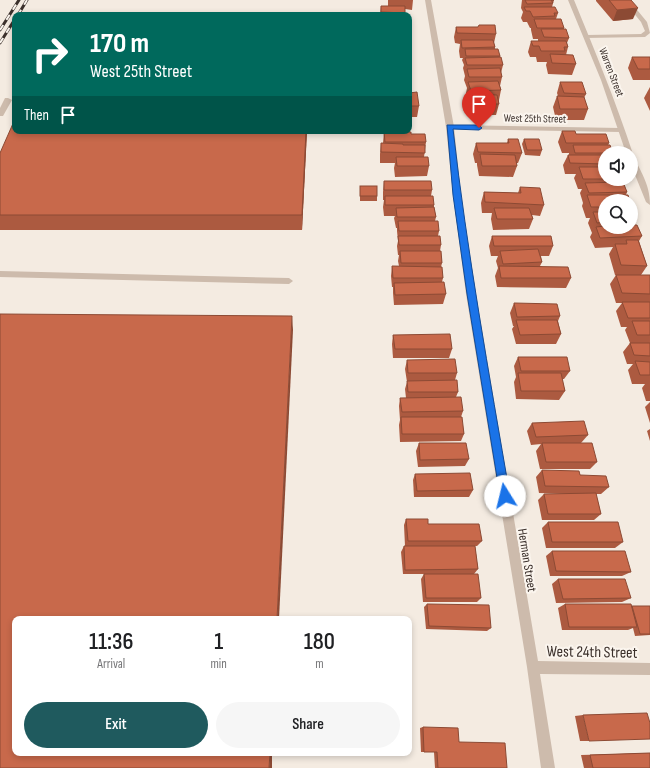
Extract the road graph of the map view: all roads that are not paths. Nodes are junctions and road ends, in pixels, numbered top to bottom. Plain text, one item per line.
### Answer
1 (428, 0) edge
2 (571, 0) edge
3 (626, 0) edge
4 (586, 38) junction
5 (8, 100) dead end
6 (0, 114) edge
7 (450, 127) junction
8 (620, 130) junction
9 (627, 146) edge
10 (638, 173) edge
11 (650, 202) edge
12 (0, 274) edge
13 (289, 281) dead end
14 (533, 667) junction
15 (650, 669) edge
16 (548, 768) edge

1 - 7 street, Herman Street
2 - 4 street, Warren Street
3 - 4 street
4 - 8 street, Warren Street
5 - 6 street
7 - 8 street, West 25th Street
7 - 14 street, Herman Street
8 - 9 street, Warren Street
10 - 11 street
12 - 13 street
14 - 15 street, West 24th Street
14 - 16 street, Herman Street

